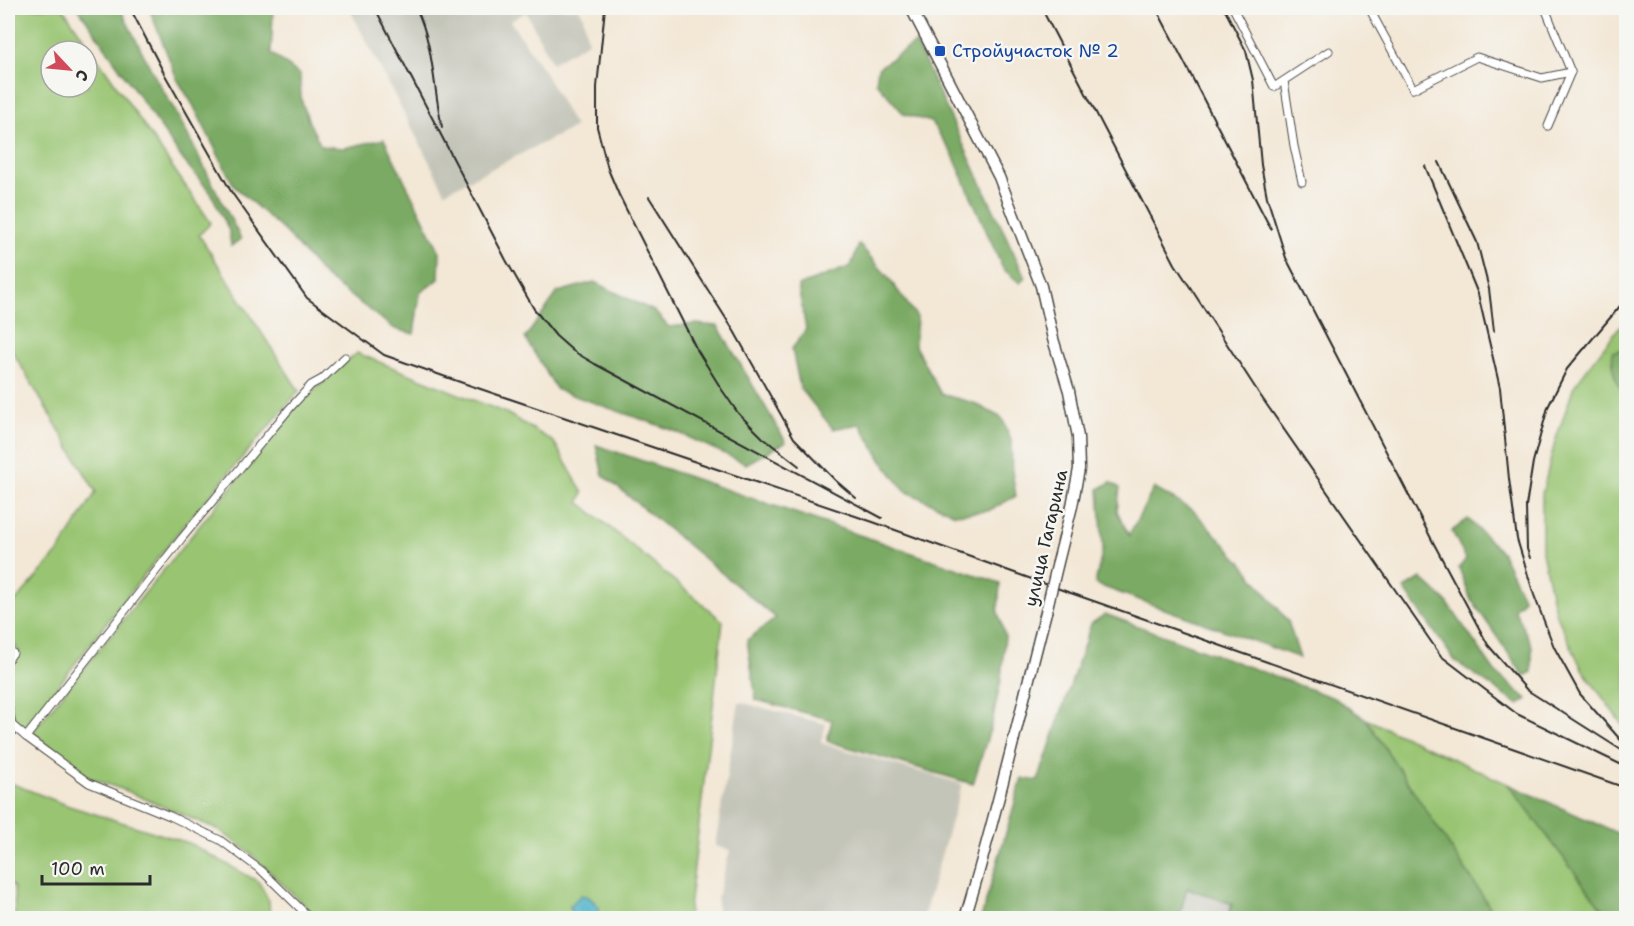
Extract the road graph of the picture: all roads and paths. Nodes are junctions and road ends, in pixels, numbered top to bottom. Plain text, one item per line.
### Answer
1 (911, 8) edge
2 (1233, 8) edge
3 (1369, 8) edge
4 (1545, 8) edge
5 (1329, 51) dead end
6 (1571, 72) junction
7 (1284, 81) junction
8 (1548, 126) dead end
9 (1302, 182) dead end
10 (345, 357) dead end
11 (13, 653) dead end
12 (8, 660) edge
13 (8, 706) edge
14 (26, 736) junction
15 (310, 918) edge
16 (965, 918) edge

1 - 16 main road, улица Гагарина, bridge
2 - 7 street
3 - 6 street
4 - 6 street
5 - 7 street
6 - 8 street
7 - 9 street
10 - 14 street
11 - 12 street
13 - 14 street
14 - 15 street

